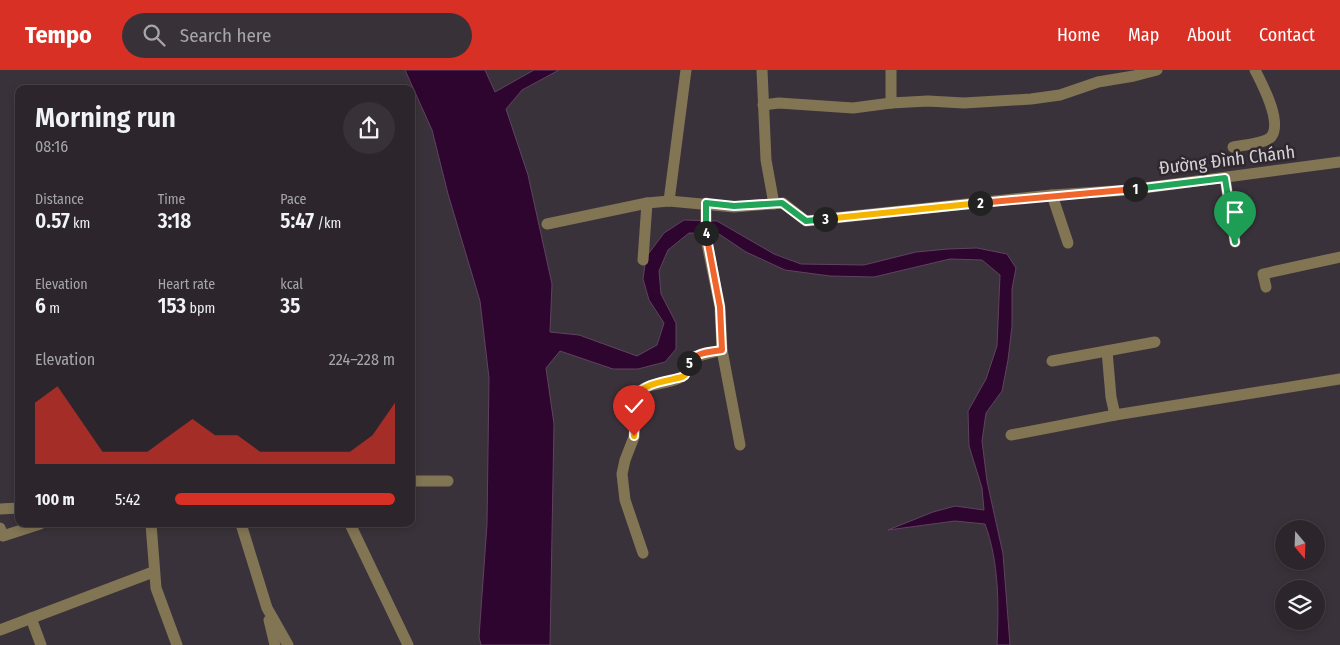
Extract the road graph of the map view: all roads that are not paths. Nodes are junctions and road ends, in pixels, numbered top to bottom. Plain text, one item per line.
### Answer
1 (686, 70) edge
2 (762, 70) edge
3 (891, 70) edge
4 (1157, 70) edge
5 (1254, 70) edge
6 (891, 103) junction
7 (763, 105) junction
8 (1233, 147) dead end
9 (1340, 162) edge
10 (1225, 178) junction
11 (1052, 195) junction
12 (669, 201) junction
13 (647, 203) junction
14 (706, 203) junction
15 (774, 204) junction
16 (547, 224) dead end
17 (1235, 242) dead end
18 (1068, 243) dead end
19 (1340, 257) edge
20 (643, 260) dead end
21 (1266, 287) dead end
22 (1154, 342) dead end
23 (722, 350) junction
24 (1108, 351) junction
25 (1052, 361) dead end
26 (1340, 379) edge
27 (1115, 415) junction
28 (1010, 435) dead end
29 (740, 445) dead end
30 (415, 481) edge
31 (448, 481) dead end
32 (15, 508) edge
33 (0, 509) edge
34 (31, 527) edge
35 (151, 527) edge
36 (242, 527) edge
37 (351, 527) edge
38 (0, 528) edge
39 (643, 553) dead end
40 (153, 572) junction
41 (267, 608) junction
42 (31, 618) junction
43 (0, 630) edge
44 (41, 645) edge
45 (177, 645) edge
46 (275, 645) edge
47 (288, 645) edge
48 (408, 645) edge

1 - 12 street
2 - 7 street
3 - 6 street
4 - 6 street
5 - 8 street
6 - 7 street
7 - 15 street
9 - 10 street, Đường Đình Chánh
10 - 11 street, Đường Đình Chánh
10 - 17 street
11 - 15 street, Đường Đình Chánh
11 - 18 street
12 - 13 street, Đường Đình Chánh
12 - 14 street, Đường Đình Chánh
13 - 16 street, Đường Đình Chánh
13 - 20 street
14 - 15 street, Đường Đình Chánh
14 - 23 street
19 - 21 street
22 - 24 street
23 - 29 street
23 - 39 street
24 - 25 street
24 - 27 street
26 - 27 street
27 - 28 street
30 - 31 street
32 - 33 street
34 - 38 street
35 - 40 street
36 - 41 street
37 - 48 street
40 - 42 street
40 - 45 street
41 - 46 street
41 - 47 street
42 - 43 street
42 - 44 street

